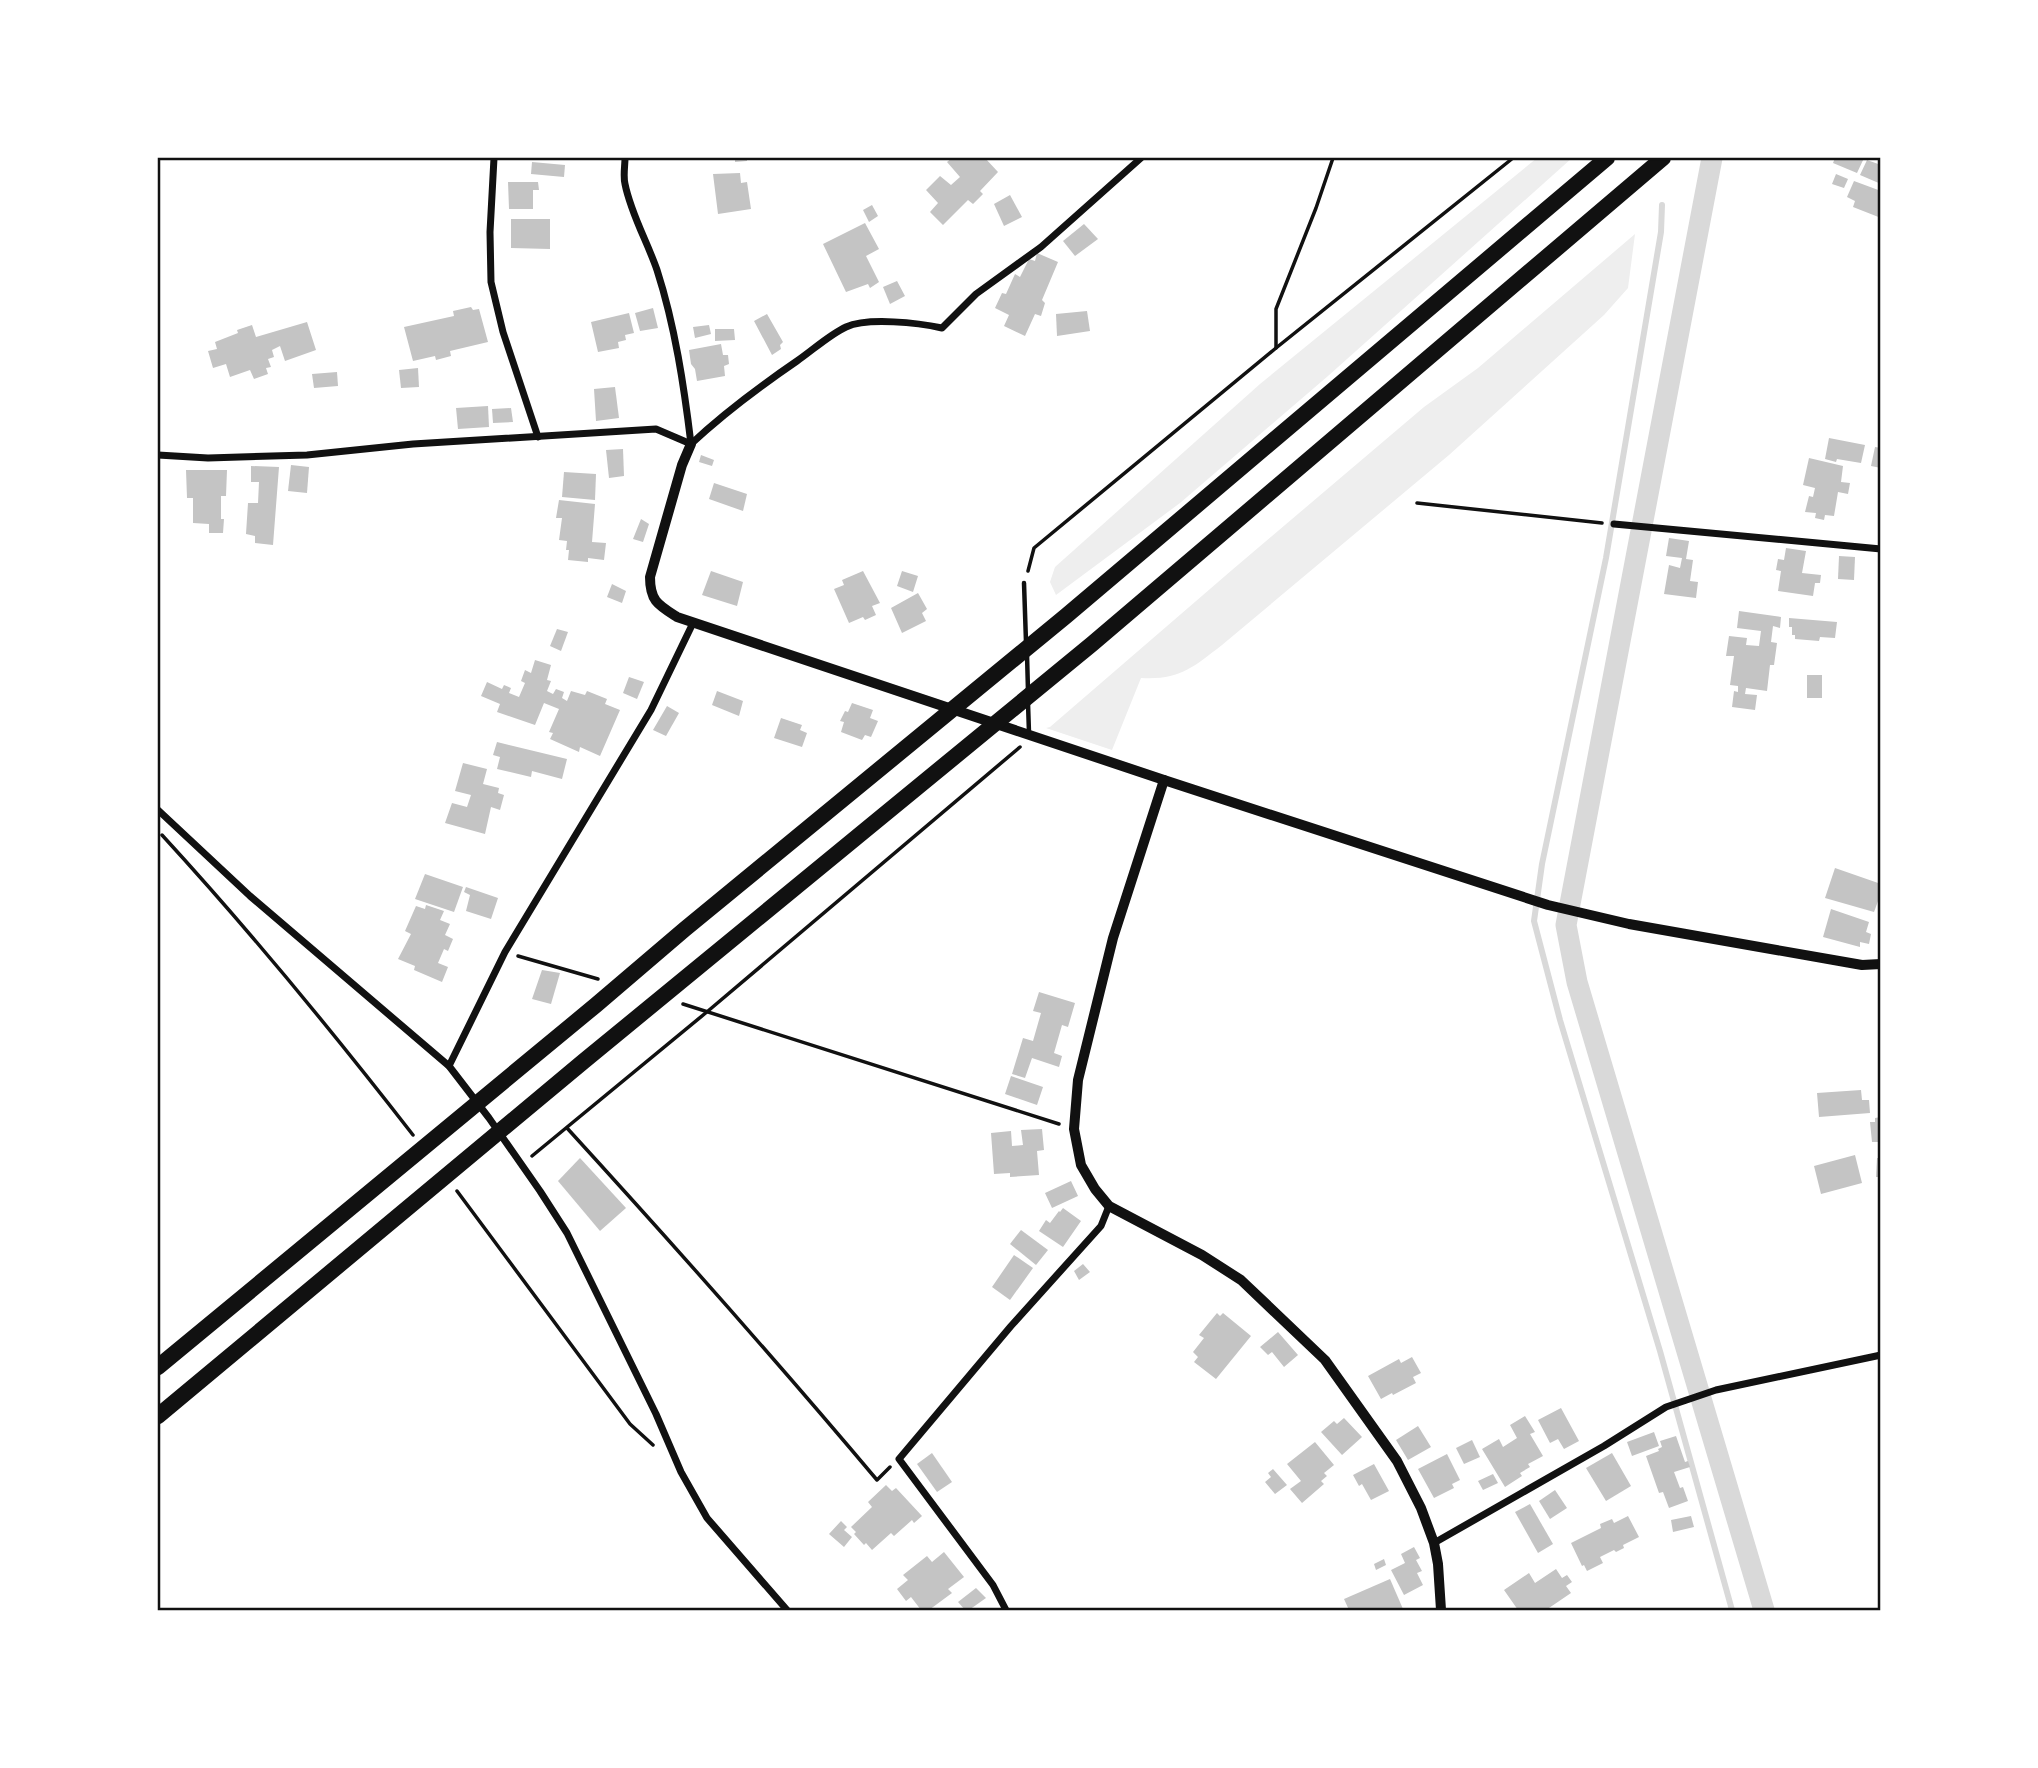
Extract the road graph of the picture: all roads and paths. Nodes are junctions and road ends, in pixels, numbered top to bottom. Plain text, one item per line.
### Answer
1 (494, 158) edge
2 (625, 158) edge
3 (1141, 158) edge
4 (1333, 158) edge
5 (1513, 158) edge
6 (1662, 158) edge
7 (1603, 161) edge
8 (1276, 348) junction
9 (538, 437) junction
10 (691, 444) junction
11 (158, 455) edge
12 (1416, 503) dead end
13 (1598, 523) dead end
14 (1614, 524) dead end
15 (1881, 549) edge
16 (1024, 583) joint
17 (693, 623) junction
18 (1029, 734) junction
19 (1164, 780) junction
20 (158, 810) edge
21 (505, 952) junction
22 (1881, 964) edge
23 (606, 981) dead end
24 (682, 1004) dead end
25 (708, 1011) junction
26 (449, 1066) junction
27 (566, 1128) junction
28 (1074, 1129) junction
29 (522, 1165) junction
30 (1109, 1206) junction
31 (1881, 1355) edge
32 (158, 1367) edge
33 (158, 1416) edge
34 (899, 1459) junction
35 (1434, 1543) junction
36 (787, 1611) edge
37 (1006, 1611) edge
38 (1441, 1611) edge

1 - 9 street
2 - 10 street
3 - 10 street
4 - 8 path
5 - 8 path
6 - 33 highway
7 - 32 highway
8 - 16 path
9 - 10 street
9 - 11 street
10 - 17 street
12 - 13 path
14 - 15 street
16 - 18 lane
17 - 18 street
17 - 21 street
18 - 19 street
18 - 25 path
19 - 22 street
19 - 28 street
20 - 26 street
21 - 23 path
21 - 26 street
24 - 25 path
25 - 27 path
25 - 28 path
26 - 29 street
27 - 29 path
27 - 34 path
28 - 30 street
29 - 36 street
30 - 34 street
30 - 35 street
31 - 35 street
34 - 37 street
35 - 38 street

